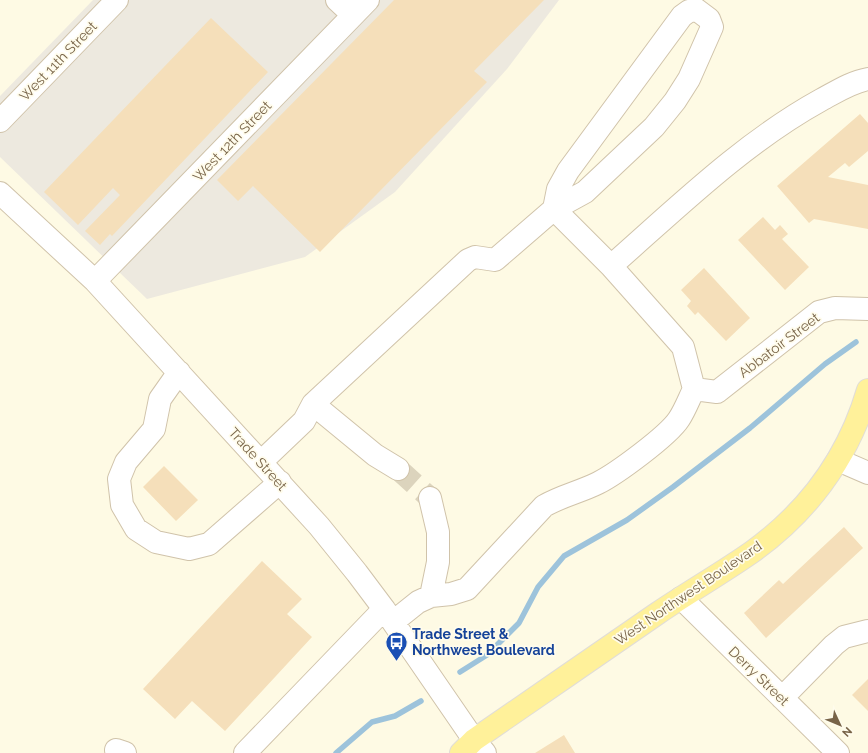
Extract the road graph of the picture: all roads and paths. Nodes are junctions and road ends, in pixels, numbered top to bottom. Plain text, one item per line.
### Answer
1 (117, 0) edge
2 (337, 0) edge
3 (368, 0) edge
4 (353, 15) junction
5 (868, 79) edge
6 (0, 121) edge
7 (0, 193) edge
8 (554, 209) junction
9 (610, 266) junction
10 (95, 281) junction
11 (868, 308) edge
12 (179, 372) junction
13 (694, 389) junction
14 (868, 390) edge
15 (313, 404) junction
16 (838, 460) junction
17 (261, 462) junction
18 (398, 469) tunnel mouth
19 (868, 473) edge
20 (280, 482) junction
21 (430, 498) tunnel mouth
22 (431, 596) junction
23 (681, 598) junction
24 (388, 616) junction
25 (868, 631) edge
26 (782, 698) junction
27 (473, 749) edge
28 (245, 753) edge
29 (838, 753) edge

1 - 6 street, West 11th Street
2 - 4 street
3 - 4 street, West 12th Street
4 - 10 street, West 12th Street
5 - 9 street
7 - 10 street, Trade Street
8 - 8 street
8 - 9 street
8 - 15 street
9 - 13 street
10 - 12 street, Trade Street
11 - 13 street, Abbatoir Street
12 - 17 street, Trade Street
12 - 20 street
13 - 22 street
14 - 16 main road, West Northwest Boulevard
15 - 17 street
15 - 18 street
16 - 19 street
16 - 23 main road, West Northwest Boulevard
17 - 20 street, Trade Street
20 - 24 street, Trade Street
21 - 22 street
22 - 24 street
23 - 26 street, Derry Street
23 - 27 main road, West Northwest Boulevard
24 - 27 street, Trade Street
24 - 28 street
25 - 26 street
26 - 29 street, Derry Street

